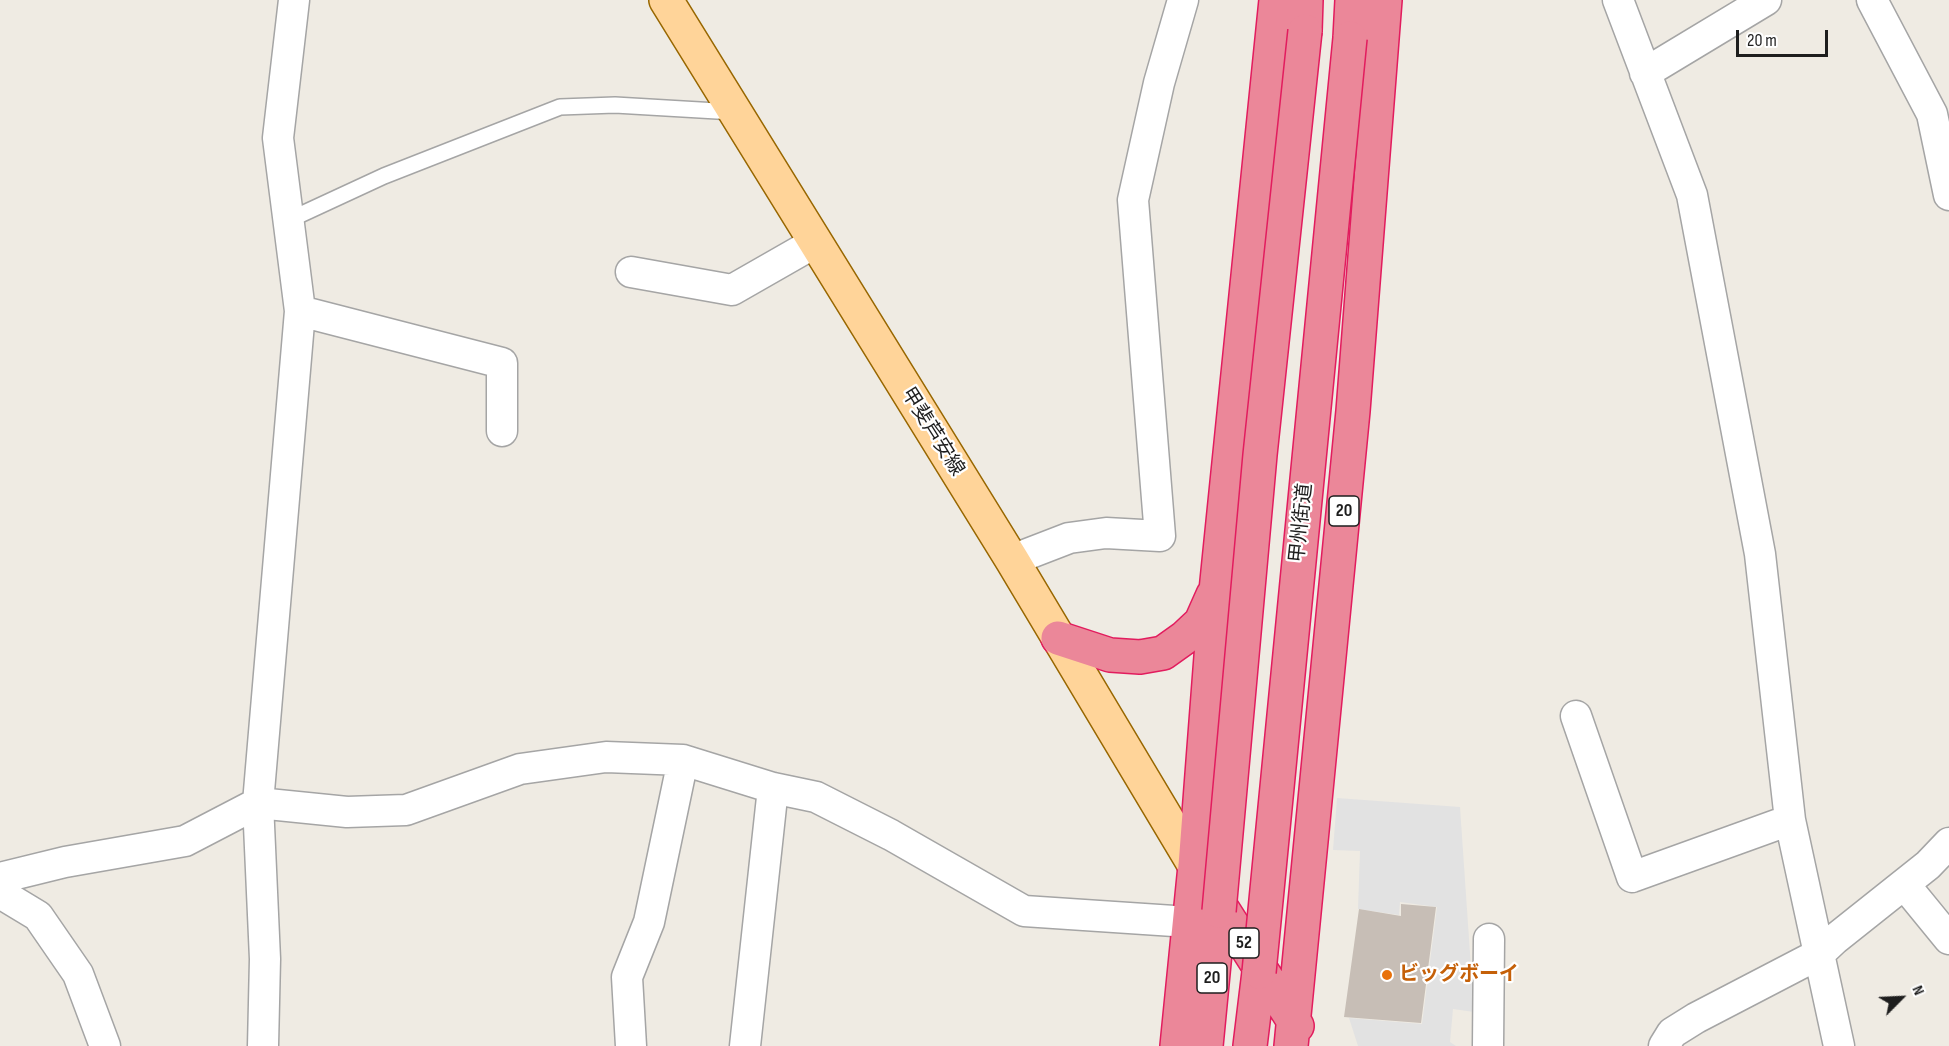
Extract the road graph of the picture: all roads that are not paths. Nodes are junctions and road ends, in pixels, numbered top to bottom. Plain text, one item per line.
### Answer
1 (294, 0) edge
2 (666, 0) edge
3 (1183, 0) edge
4 (1276, 0) edge
5 (1352, 0) edge
6 (1385, 0) edge
7 (1618, 0) edge
8 (1766, 0) edge
9 (1872, 0) edge
10 (1305, 16) edge
11 (1645, 73) junction
12 (736, 113) junction
13 (1949, 195) edge
14 (289, 220) junction
15 (816, 242) junction
16 (632, 272) dead end
17 (300, 311) junction
18 (502, 431) dead end
19 (1012, 560) junction
20 (1215, 591) junction
21 (1058, 638) junction
22 (1576, 716) dead end
23 (683, 760) junction
24 (773, 788) junction
25 (258, 803) junction
26 (1790, 820) junction
27 (1949, 843) edge
28 (1195, 866) junction
29 (1904, 884) junction
30 (2, 885) edge
31 (1189, 922) junction
32 (1489, 939) dead end
33 (1949, 939) edge
34 (1819, 954) junction
35 (1298, 1038) edge
36 (105, 1046) edge
37 (263, 1046) edge
38 (631, 1046) edge
39 (745, 1046) edge
40 (1177, 1046) edge
41 (1206, 1046) edge
42 (1250, 1046) edge
43 (1488, 1046) edge
44 (1664, 1046) edge
45 (1839, 1046) edge

1 - 14 street
2 - 12 main road, 甲斐芦安線
3 - 19 street
4 - 20 highway
5 - 42 highway, 甲州街道 / 20, bridge
6 - 35 highway, 甲州街道 / 20
7 - 11 street
8 - 11 street
9 - 13 street
10 - 41 highway, 20, bridge
11 - 26 street
12 - 14 lane
12 - 15 main road, 甲斐芦安線
14 - 17 street
15 - 16 street
15 - 19 main road, 甲斐芦安線
17 - 18 street
17 - 25 street
19 - 21 main road, 甲斐芦安線
20 - 21 highway
20 - 28 highway
21 - 28 main road, 甲斐芦安線
22 - 26 street
23 - 24 street
23 - 25 street
23 - 38 street
24 - 31 street
24 - 39 street
25 - 30 street
25 - 37 street
26 - 34 street
27 - 29 street
28 - 31 highway
28 - 35 highway, 52
29 - 33 street
29 - 34 street
30 - 36 street
31 - 40 highway
32 - 43 street
34 - 44 street
34 - 45 street

